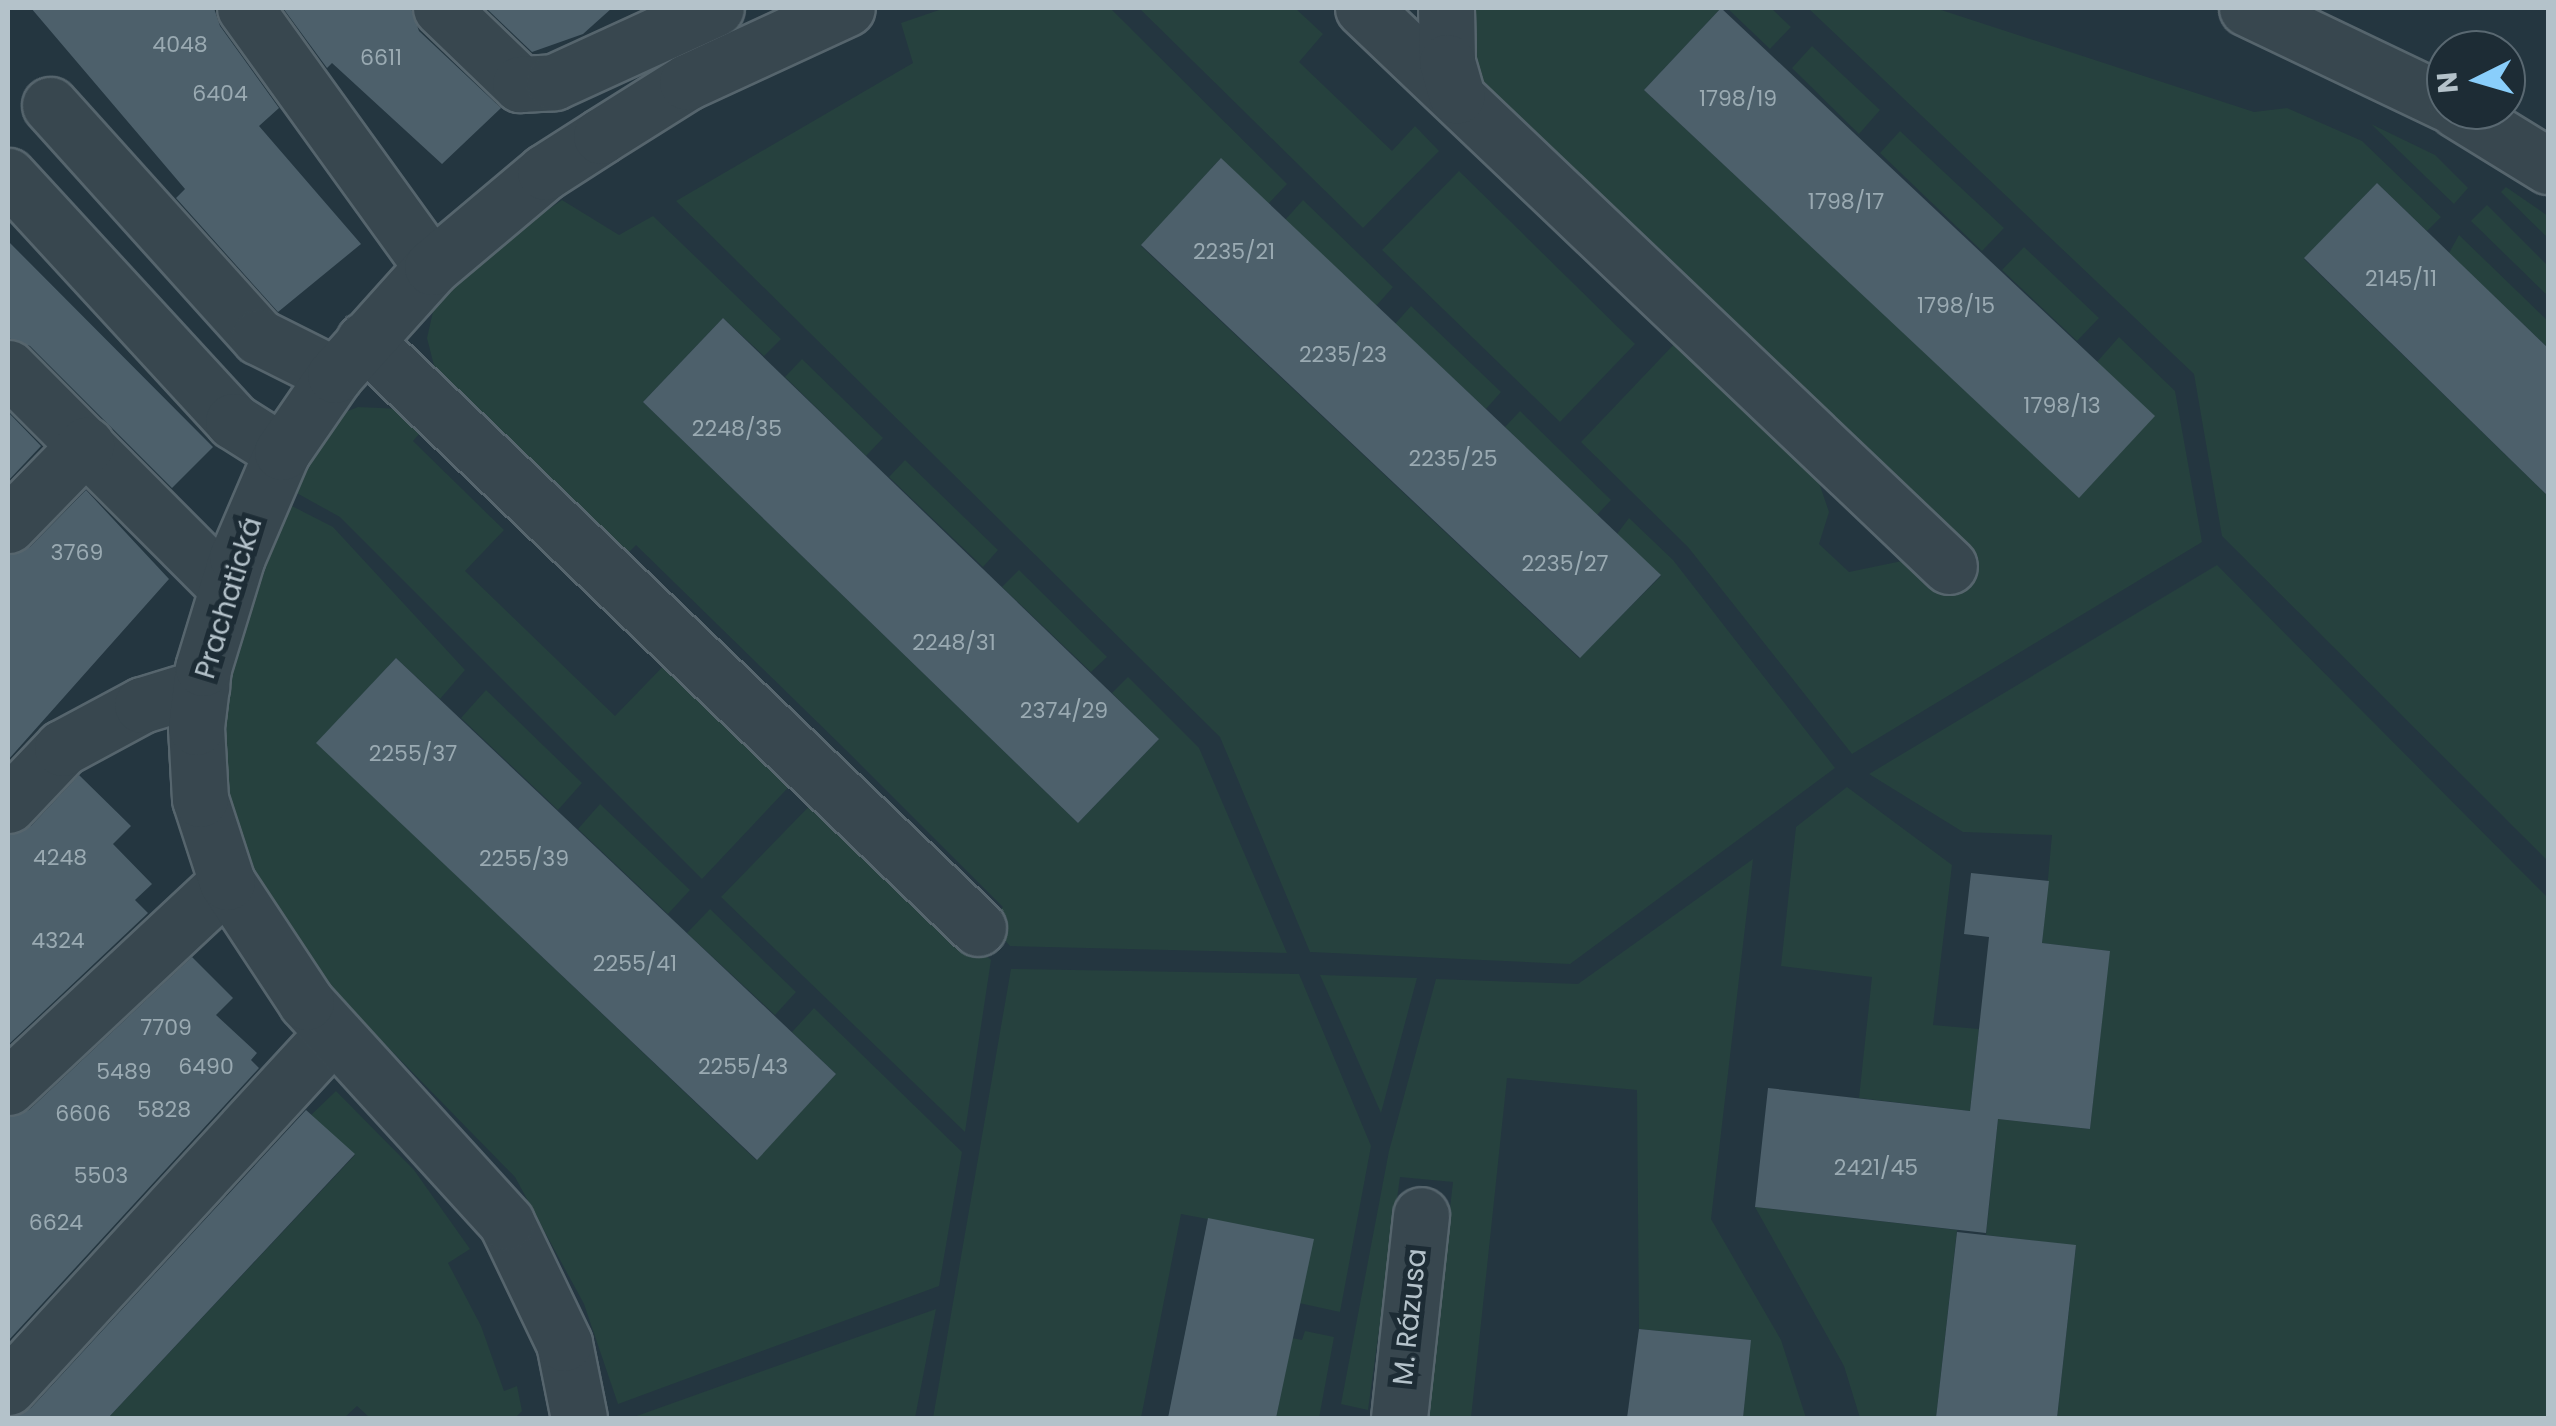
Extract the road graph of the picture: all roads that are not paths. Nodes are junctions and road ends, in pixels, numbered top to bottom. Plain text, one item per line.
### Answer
1 (245, 8) edge
2 (441, 8) edge
3 (716, 8) edge
4 (846, 8) edge
5 (1363, 8) edge
6 (1446, 8) edge
7 (2247, 8) edge
8 (753, 25) edge
9 (2426, 94) edge
10 (1457, 96) junction
11 (50, 104) dead end
12 (2490, 130) edge
13 (2548, 166) edge
14 (8, 176) edge
15 (432, 267) junction
16 (349, 358) junction
17 (8, 368) edge
18 (86, 445) junction
19 (282, 452) junction
20 (8, 525) edge
21 (1949, 566) dead end
22 (227, 588) junction
23 (200, 686) junction
24 (8, 805) edge
25 (227, 882) junction
26 (978, 928) dead end
27 (333, 1034) junction
28 (8, 1087) edge
29 (1421, 1216) dead end
30 (8, 1387) edge
31 (580, 1418) edge
32 (1399, 1418) edge

1 - 15 street
2 - 3 street
4 - 8 street, Prachatická
5 - 10 street
6 - 10 street
7 - 9 street
8 - 15 street, Prachatická
10 - 21 street
11 - 16 street
12 - 13 street
14 - 19 street
15 - 16 street, Prachatická
16 - 19 street, Prachatická
16 - 26 street
17 - 18 street
18 - 20 street
18 - 22 street
19 - 22 street, Prachatická
22 - 23 street, Prachatická
23 - 24 street
23 - 25 street, Prachatická
25 - 27 street, Prachatická
25 - 28 street
27 - 30 street
27 - 31 street, Prachatická
29 - 32 street, M. Rázusa

